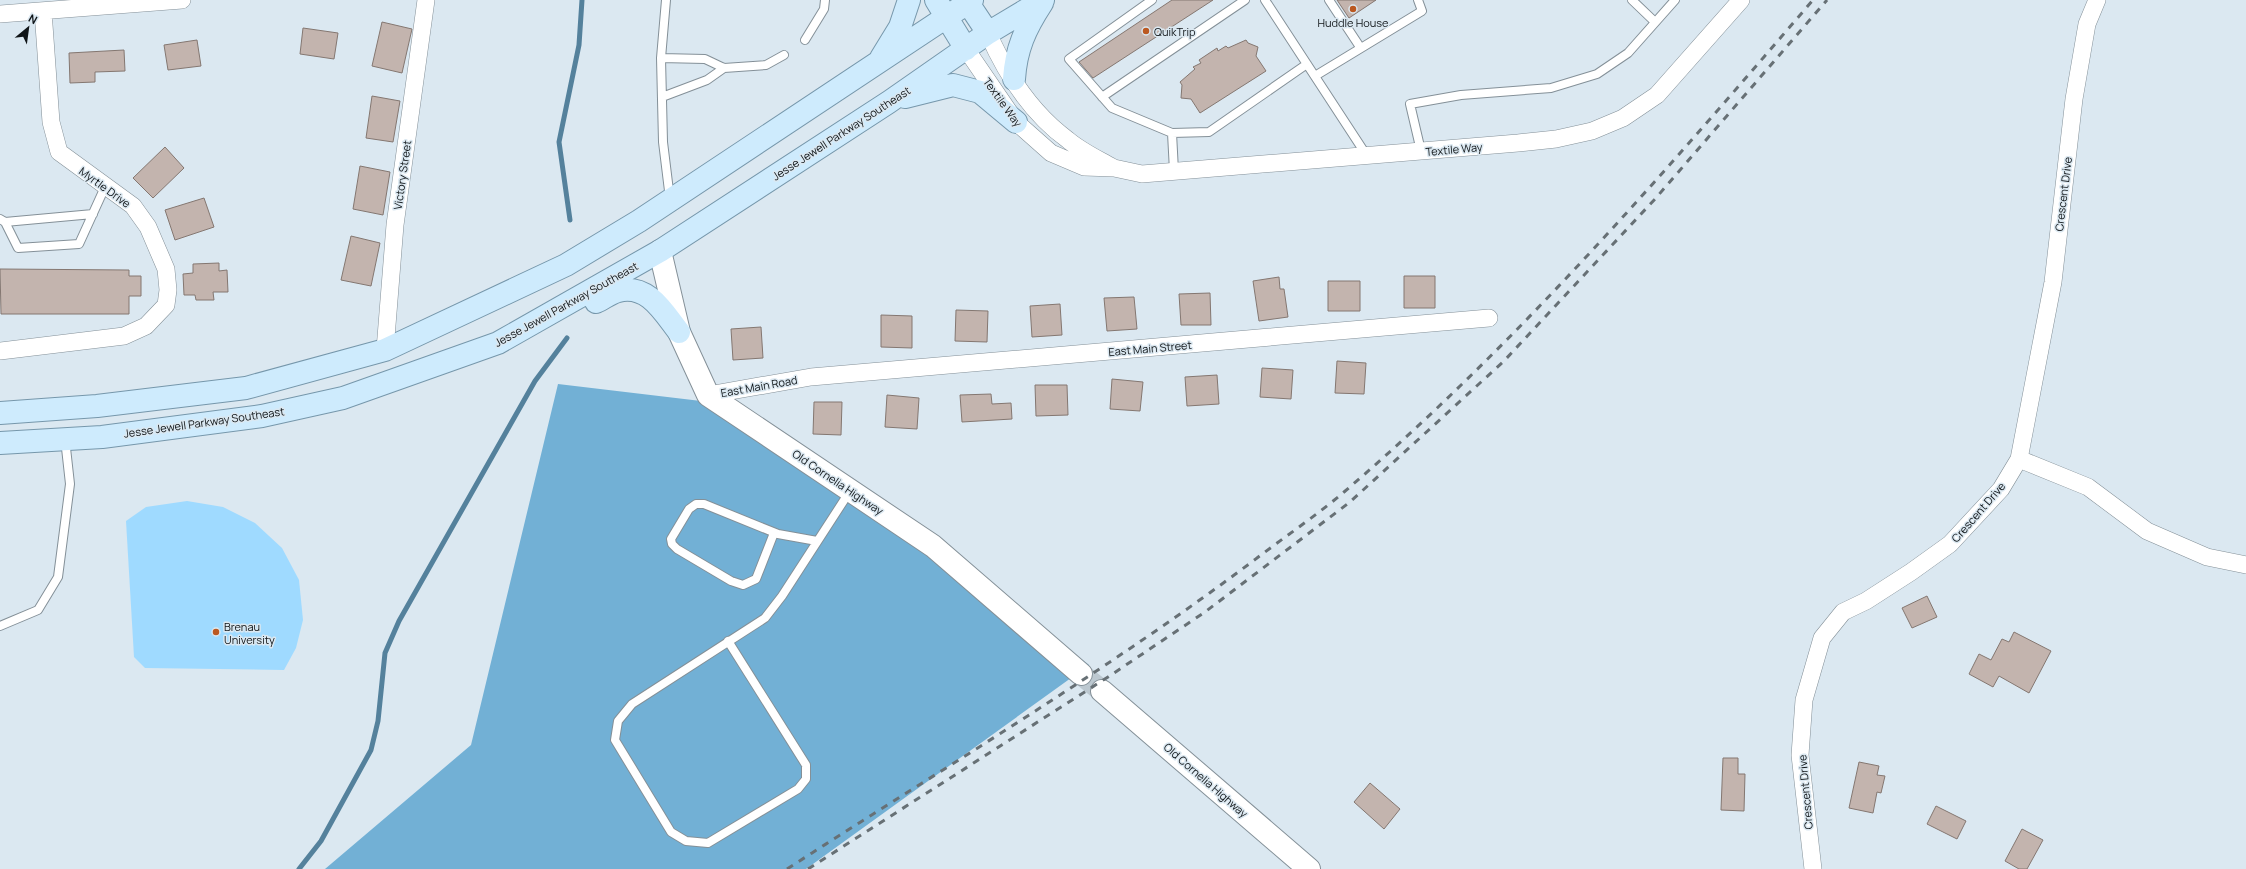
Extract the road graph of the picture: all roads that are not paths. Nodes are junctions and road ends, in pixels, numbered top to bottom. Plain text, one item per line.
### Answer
1 (182, 0) edge
2 (426, 0) edge
3 (666, 0) edge
4 (825, 0) edge
5 (909, 0) edge
6 (1044, 0) edge
7 (1152, 0) edge
8 (1245, 0) edge
9 (1265, 0) edge
10 (1329, 0) edge
11 (1418, 0) edge
12 (1632, 0) edge
13 (1675, 0) edge
14 (1741, 0) edge
15 (2097, 0) edge
16 (968, 1) edge
17 (941, 9) edge
18 (43, 11) junction
19 (0, 14) edge
20 (1655, 22) junction
21 (988, 33) junction
22 (805, 40) dead end
23 (1360, 47) junction
24 (966, 49) junction
25 (784, 55) dead end
26 (662, 58) junction
27 (877, 64) junction
28 (1307, 64) junction
29 (724, 68) junction
30 (1315, 76) junction
31 (1014, 80) junction
32 (1102, 97) junction
33 (662, 98) junction
34 (889, 102) junction
35 (1016, 122) junction
36 (1172, 133) junction
37 (1421, 151) junction
38 (1367, 156) junction
39 (1114, 168) junction
40 (1174, 172) junction
41 (105, 187) junction
42 (670, 200) junction
43 (93, 214) junction
44 (2, 220) edge
45 (660, 251) junction
46 (1489, 318) dead end
47 (542, 319) junction
48 (678, 332) junction
49 (385, 350) junction
50 (0, 351) edge
51 (811, 377) joint
52 (708, 395) junction
53 (0, 413) edge
54 (65, 439) junction
55 (0, 442) edge
56 (2019, 459) junction
57 (850, 490) junction
58 (774, 533) junction
59 (817, 541) junction
60 (2246, 565) edge
61 (0, 626) edge
62 (728, 641) junction
63 (1081, 674) tunnel mouth
64 (1102, 691) tunnel mouth
65 (1309, 869) edge
66 (1814, 869) edge

1 - 18 street
2 - 49 street, Victory Street
3 - 26 lane
4 - 22 lane
5 - 27 main road
6 - 21 main road, Jesse Jewell Parkway Southeast
6 - 31 main road
7 - 32 lane
8 - 32 lane
9 - 28 lane
10 - 23 lane
11 - 23 lane
12 - 20 lane
13 - 20 lane
14 - 37 street, Textile Way
15 - 56 street, Crescent Drive
16 - 17 main road
16 - 21 main road
17 - 24 main road
17 - 27 main road
18 - 19 street
18 - 41 street, Myrtle Drive
20 - 37 lane
21 - 24 main road, Jesse Jewell Parkway Southeast
21 - 31 street, Textile Way
23 - 30 lane
24 - 34 main road, Jesse Jewell Parkway Southeast
24 - 35 street, Textile Way
25 - 29 lane
26 - 29 lane
26 - 33 lane
27 - 42 main road
28 - 30 lane
28 - 36 lane
29 - 33 lane
30 - 38 lane
31 - 39 street, Textile Way
32 - 36 lane
33 - 42 lane
34 - 35 main road
34 - 45 main road, Jesse Jewell Parkway Southeast
35 - 39 street, Textile Way
36 - 40 lane
37 - 38 street, Textile Way
38 - 40 street, Textile Way
39 - 40 street, Textile Way
41 - 43 lane
41 - 50 street, Myrtle Drive
42 - 49 main road
43 - 44 lane
43 - 44 lane
45 - 47 main road, Jesse Jewell Parkway Southeast
45 - 48 street
46 - 51 street, East Main Street
47 - 48 main road
47 - 54 main road, Jesse Jewell Parkway Southeast
48 - 52 street
49 - 53 main road
51 - 52 street, East Main Road
52 - 57 street, Old Cornelia Highway
54 - 55 main road, Jesse Jewell Parkway Southeast
54 - 61 lane
56 - 60 street
56 - 66 street, Crescent Drive
57 - 59 lane
57 - 63 street, Old Cornelia Highway
58 - 58 lane
58 - 59 lane
59 - 62 lane
62 - 62 lane
64 - 65 street, Old Cornelia Highway

